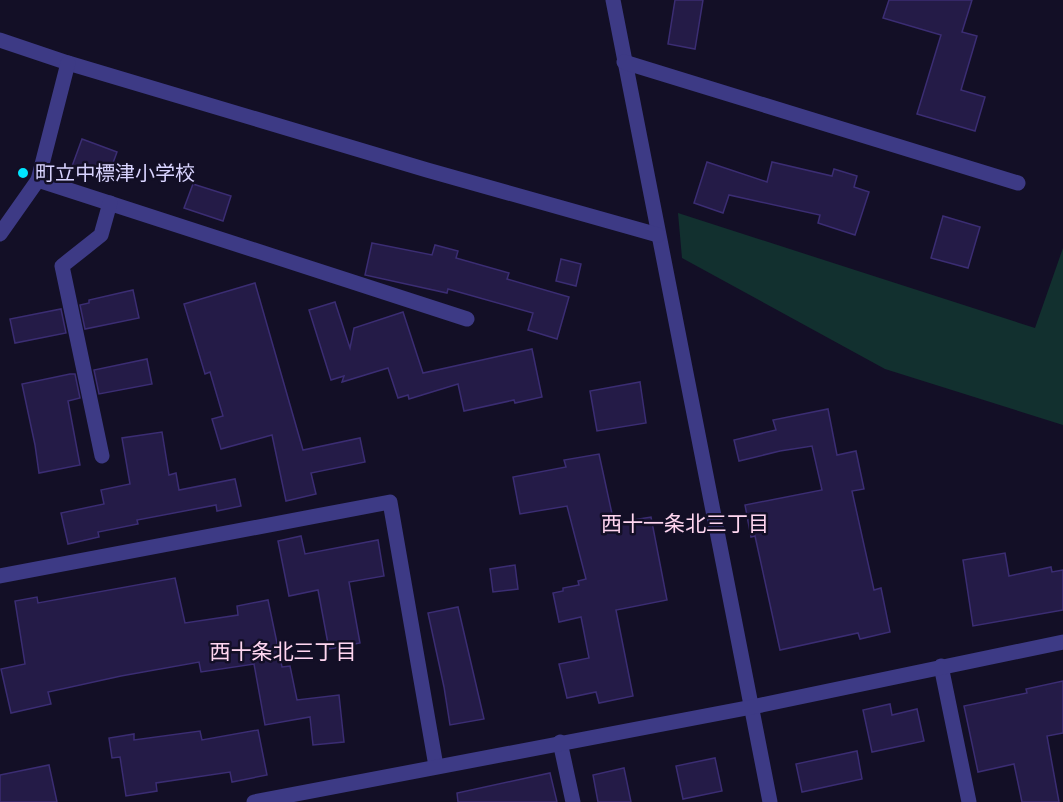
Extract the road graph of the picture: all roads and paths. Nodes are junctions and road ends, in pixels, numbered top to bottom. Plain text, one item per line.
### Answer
1 (613, 0) edge
2 (0, 40) edge
3 (624, 62) junction
4 (68, 63) junction
5 (38, 180) junction
6 (1018, 183) dead end
7 (110, 203) junction
8 (0, 234) edge
9 (658, 236) junction
10 (467, 319) dead end
11 (102, 456) dead end
12 (0, 576) edge
13 (1063, 642) edge
14 (941, 666) junction
15 (752, 707) junction
16 (560, 742) junction
17 (435, 766) junction
18 (254, 802) edge
19 (573, 802) edge
20 (770, 802) edge
21 (969, 802) edge

1 - 3 street
2 - 4 street
3 - 6 street
3 - 9 street
4 - 5 street
4 - 9 street
5 - 7 street
5 - 8 street
7 - 10 street
7 - 11 street
9 - 15 street
12 - 17 street
13 - 14 street
14 - 15 street
14 - 21 street
15 - 16 street
15 - 20 street
16 - 17 street
16 - 19 street
17 - 18 street

